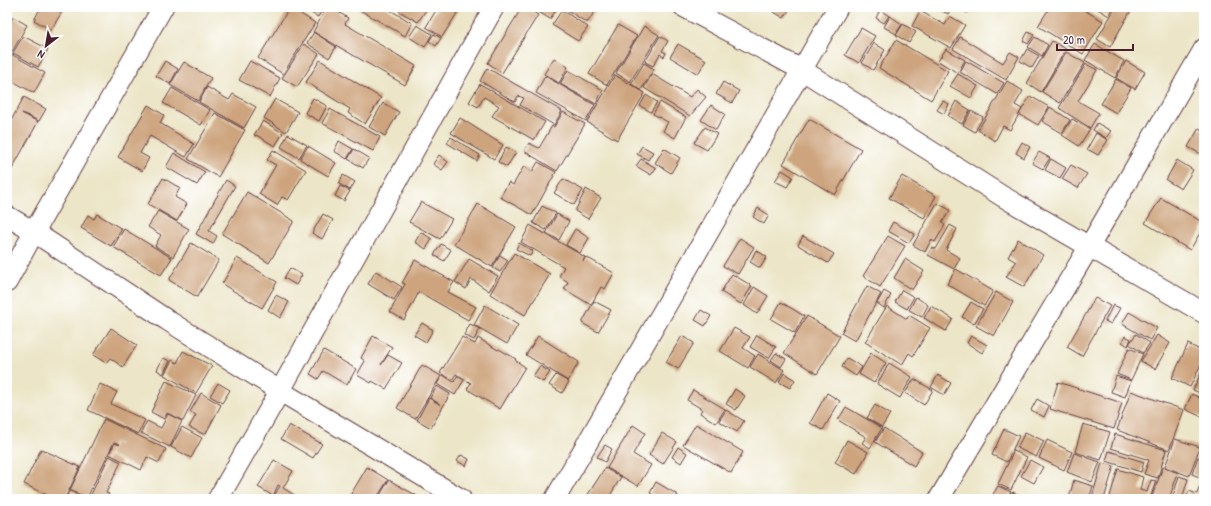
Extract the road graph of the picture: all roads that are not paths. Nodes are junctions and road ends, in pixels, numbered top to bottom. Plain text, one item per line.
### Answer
1 (163, 7) edge
2 (494, 7) edge
3 (684, 7) edge
4 (838, 7) edge
5 (1204, 49) edge
6 (802, 70) junction
7 (7, 216) edge
8 (34, 232) junction
9 (1089, 247) junction
10 (7, 282) edge
11 (1204, 312) edge
12 (280, 391) junction
13 (218, 499) edge
14 (461, 499) edge
15 (555, 499) edge
16 (939, 499) edge

1 - 8 street
2 - 12 street
3 - 6 street
4 - 6 street
5 - 9 street
6 - 9 street
6 - 15 street
7 - 8 street
8 - 10 street
8 - 12 street
9 - 11 street
9 - 16 street
12 - 13 street
12 - 14 street

